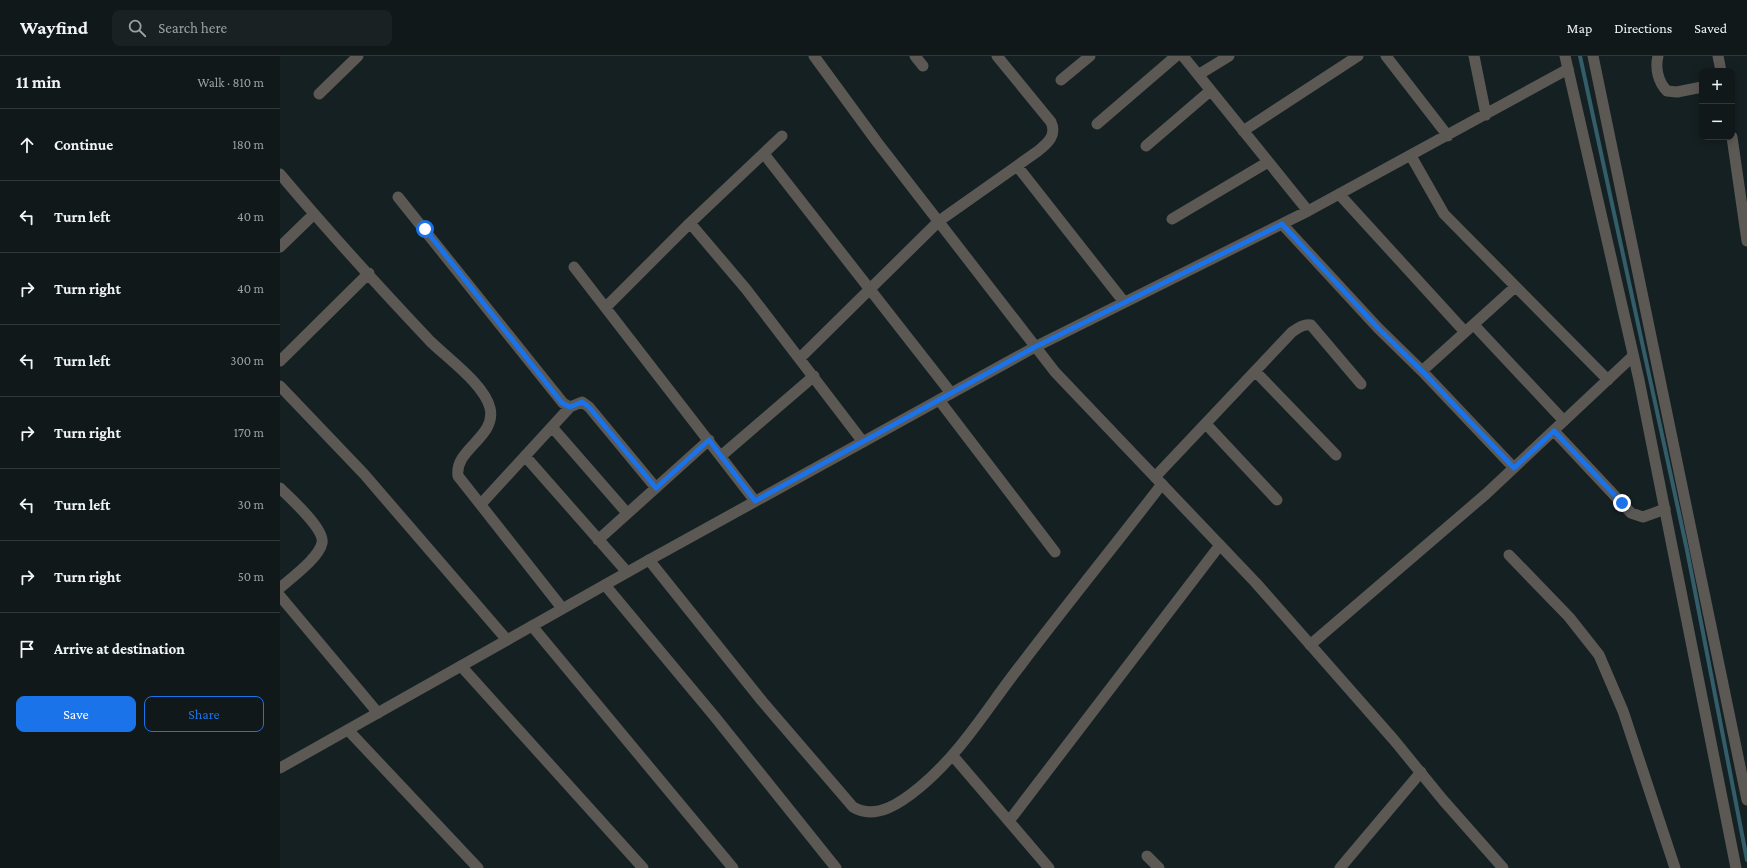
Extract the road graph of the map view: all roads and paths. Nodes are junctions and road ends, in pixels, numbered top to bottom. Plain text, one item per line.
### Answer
1 (358, 56) edge
2 (814, 56) edge
3 (915, 56) edge
4 (996, 56) edge
5 (1090, 56) edge
6 (1176, 56) edge
7 (1183, 56) edge
8 (1229, 56) edge
9 (1358, 56) edge
10 (1386, 56) edge
11 (1474, 56) edge
12 (1565, 56) edge
13 (1593, 56) edge
14 (1658, 56) edge
15 (1718, 56) edge
16 (923, 66) dead end
17 (1720, 68) edge
18 (1568, 69) junction
19 (1198, 75) junction
20 (1061, 80) dead end
21 (1699, 88) edge
22 (1210, 91) junction
23 (319, 94) dead end
24 (1486, 115) junction
25 (1097, 124) dead end
26 (1243, 131) junction
27 (782, 136) dead end
28 (1448, 136) junction
29 (1732, 140) edge
30 (1146, 146) dead end
31 (764, 154) junction
32 (1411, 156) junction
33 (1268, 162) junction
34 (1017, 166) junction
35 (280, 174) edge
36 (1339, 194) junction
37 (398, 197) dead end
38 (1308, 211) junction
39 (314, 214) junction
40 (1172, 220) dead end
41 (939, 221) junction
42 (690, 223) junction
43 (1282, 224) junction
44 (1747, 241) edge
45 (280, 247) edge
46 (574, 267) dead end
47 (369, 273) junction
48 (1515, 287) junction
49 (869, 288) junction
50 (1124, 302) junction
51 (606, 307) junction
52 (1474, 324) junction
53 (1465, 332) junction
54 (1035, 347) junction
55 (1633, 356) junction
56 (800, 358) junction
57 (280, 361) edge
58 (1255, 371) junction
59 (1422, 371) junction
60 (814, 376) junction
61 (1608, 380) junction
62 (1361, 384) dead end
63 (280, 386) edge
64 (951, 393) junction
65 (939, 400) junction
66 (570, 407) junction
67 (1564, 421) junction
68 (1206, 424) junction
69 (552, 427) junction
70 (1554, 431) junction
71 (709, 440) junction
72 (863, 442) junction
73 (1336, 455) dead end
74 (525, 456) junction
75 (721, 456) junction
76 (1514, 468) junction
77 (1159, 481) junction
78 (280, 488) edge
79 (656, 488) junction
80 (1277, 500) dead end
81 (755, 501) junction
82 (481, 504) junction
83 (1664, 509) junction
84 (628, 513) junction
85 (598, 540) junction
86 (1220, 545) junction
87 (1055, 552) dead end
88 (1509, 555) dead end
89 (649, 560) junction
90 (627, 572) junction
91 (605, 585) junction
92 (280, 588) edge
93 (280, 596) edge
94 (562, 608) junction
95 (532, 626) junction
96 (507, 640) junction
97 (1310, 645) junction
98 (461, 666) junction
99 (378, 713) junction
100 (348, 730) junction
101 (953, 756) junction
102 (280, 768) edge
103 (1421, 772) junction
104 (1747, 800) edge
105 (1009, 821) junction
106 (1147, 856) dead end
107 (478, 868) edge
108 (643, 868) edge
109 (733, 868) edge
110 (836, 868) edge
111 (1049, 868) edge
112 (1159, 868) edge
113 (1340, 868) edge
114 (1502, 868) edge
115 (1675, 868) edge
116 (1736, 868) edge

1 - 23 street
2 - 41 street
3 - 16 street
4 - 34 street
5 - 20 street
6 - 25 street
7 - 19 street
8 - 19 street
9 - 26 street
10 - 28 street
11 - 24 street
12 - 18 street
13 - 104 street
14 - 21 street
15 - 17 street
18 - 24 street
18 - 55 street
19 - 22 street
22 - 26 street
22 - 30 street
24 - 28 street
26 - 33 street
27 - 31 street
28 - 32 street
29 - 44 street
31 - 42 street
31 - 49 street
32 - 36 street
32 - 48 street
33 - 38 street
33 - 40 street
34 - 41 street
34 - 50 street
35 - 39 street
36 - 38 street
36 - 53 street
37 - 66 street
38 - 43 street
39 - 45 street
39 - 47 street
41 - 49 street
41 - 54 street
42 - 51 street
42 - 56 street
43 - 50 street
43 - 59 street
46 - 51 street
47 - 57 street
47 - 82 street
48 - 52 street
48 - 61 street
49 - 56 street
49 - 64 street
50 - 54 street
51 - 71 street
52 - 53 street
52 - 67 street
53 - 59 street
54 - 64 street
54 - 77 street
55 - 61 street
55 - 83 street
56 - 60 street
58 - 62 street
58 - 68 street
58 - 73 street
59 - 76 street
60 - 72 street
60 - 75 street
61 - 67 street
63 - 96 street
64 - 65 street
65 - 72 street
65 - 87 street
66 - 69 street
66 - 79 street
67 - 70 street
68 - 77 street
68 - 80 street
69 - 74 street
69 - 84 street
70 - 76 street
70 - 83 street
71 - 75 street
71 - 79 street
72 - 81 street
74 - 82 street
74 - 85 street
75 - 81 street
76 - 97 street
77 - 86 street
77 - 101 street
78 - 92 street
79 - 84 street
81 - 89 street
82 - 94 street
83 - 116 street
84 - 85 street
85 - 90 street
86 - 97 street
86 - 105 street
88 - 115 street
89 - 90 street
89 - 101 street
90 - 91 street
91 - 94 street
91 - 110 street
93 - 99 street
94 - 95 street
95 - 96 street
95 - 109 street
96 - 98 street
97 - 103 street
98 - 99 street
98 - 108 street
99 - 100 street
100 - 102 street
100 - 107 street
101 - 105 street
103 - 113 street
103 - 114 street
105 - 111 street
106 - 112 street

